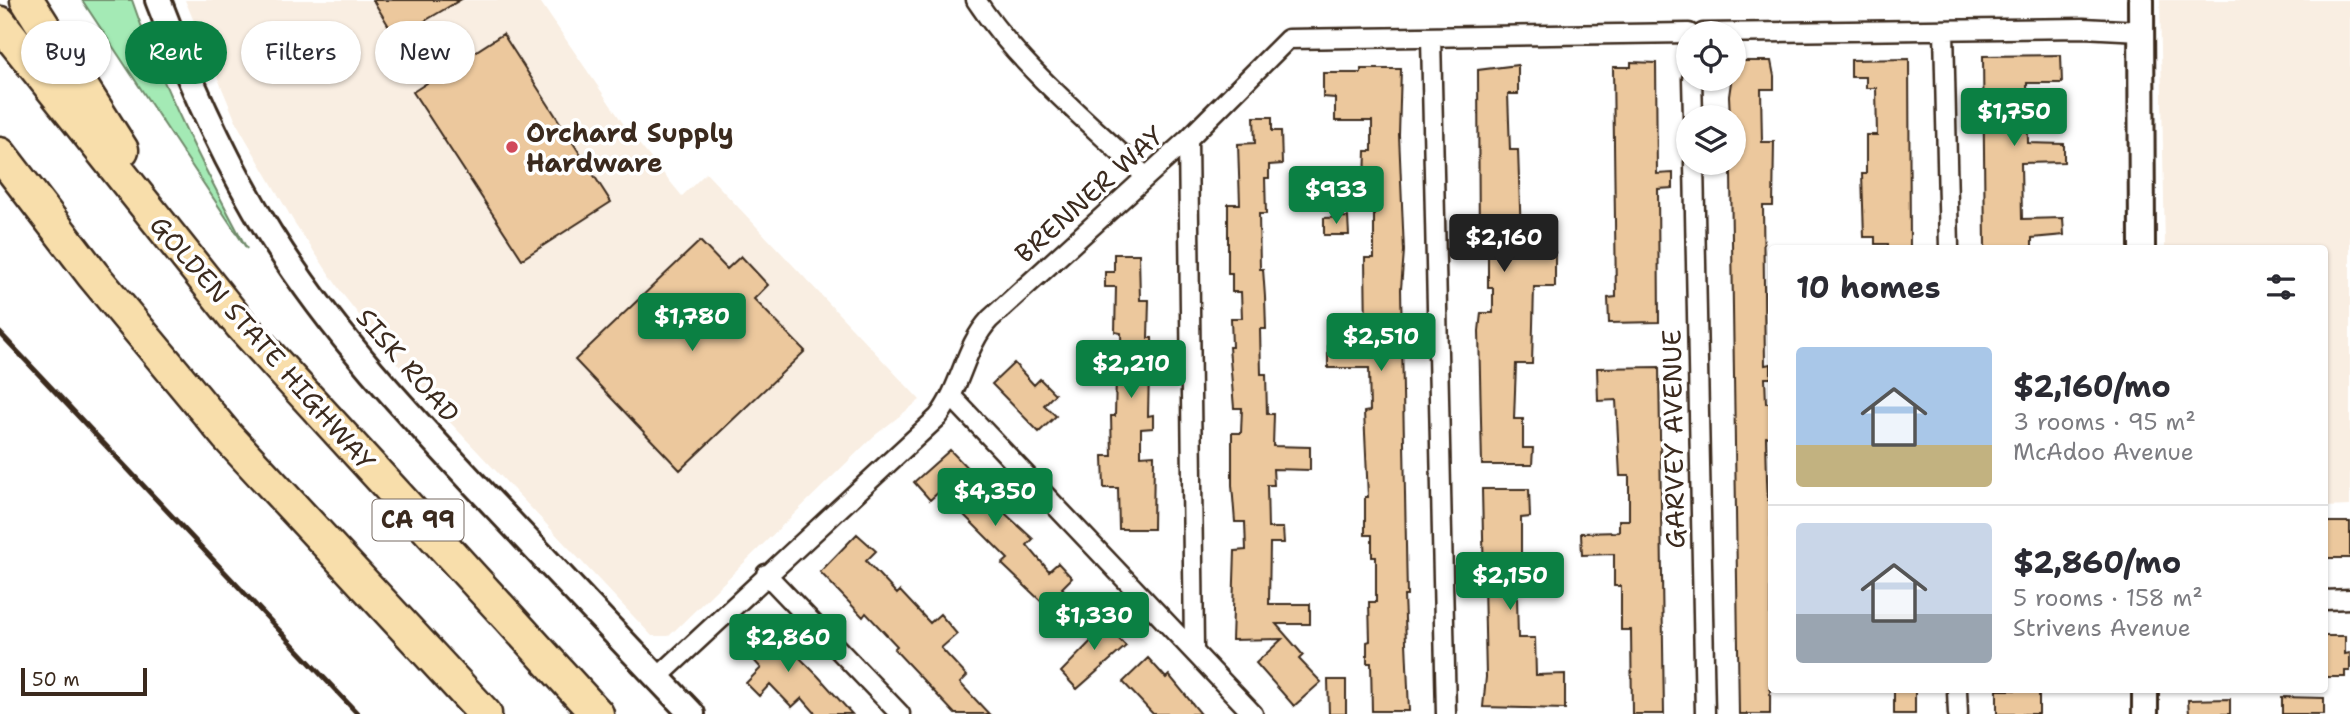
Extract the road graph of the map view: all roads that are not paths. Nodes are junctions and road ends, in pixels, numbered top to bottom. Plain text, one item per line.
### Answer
1 (27, 0) edge
2 (158, 0) edge
3 (976, 0) edge
4 (2141, 0) edge
5 (0, 23) edge
6 (1944, 30) junction
7 (1746, 32) edge
8 (2141, 32) junction
9 (1676, 33) edge
10 (1431, 37) junction
11 (1188, 139) junction
12 (0, 153) edge
13 (1694, 175) edge
14 (1145, 176) junction
15 (0, 184) edge
16 (1949, 245) edge
17 (2143, 245) edge
18 (241, 325) junction
19 (952, 397) junction
20 (228, 436) junction
21 (766, 574) junction
22 (2350, 599) edge
23 (2328, 600) edge
24 (1194, 649) junction
25 (657, 678) junction
26 (1957, 693) edge
27 (2145, 693) edge
28 (485, 714) edge
29 (597, 714) edge
30 (692, 714) edge
31 (900, 714) edge
32 (1253, 714) edge
33 (1446, 714) edge
34 (1705, 714) edge
35 (1958, 714) edge
36 (2145, 714) edge

1 - 18 highway
2 - 25 main road, SISK ROAD
3 - 14 street
4 - 8 main road
5 - 18 highway, GOLDEN STATE HIGHWAY / CA 99
6 - 7 street
6 - 8 street
6 - 16 street
8 - 17 main road
9 - 10 street, BRENNER WAY
10 - 11 street, BRENNER WAY
10 - 33 street
11 - 14 street, BRENNER WAY
11 - 24 street
12 - 20 highway, CA 99
13 - 34 street, GARVEY AVENUE
14 - 19 street, BRENNER WAY
15 - 20 highway
18 - 29 highway, GOLDEN STATE HIGHWAY / CA 99
19 - 21 street, BRENNER WAY
19 - 24 street
20 - 28 highway, CA 99
21 - 25 street, BRENNER WAY
21 - 31 street
22 - 23 street
24 - 32 street
25 - 30 main road, SISK ROAD
26 - 35 street
27 - 36 main road

